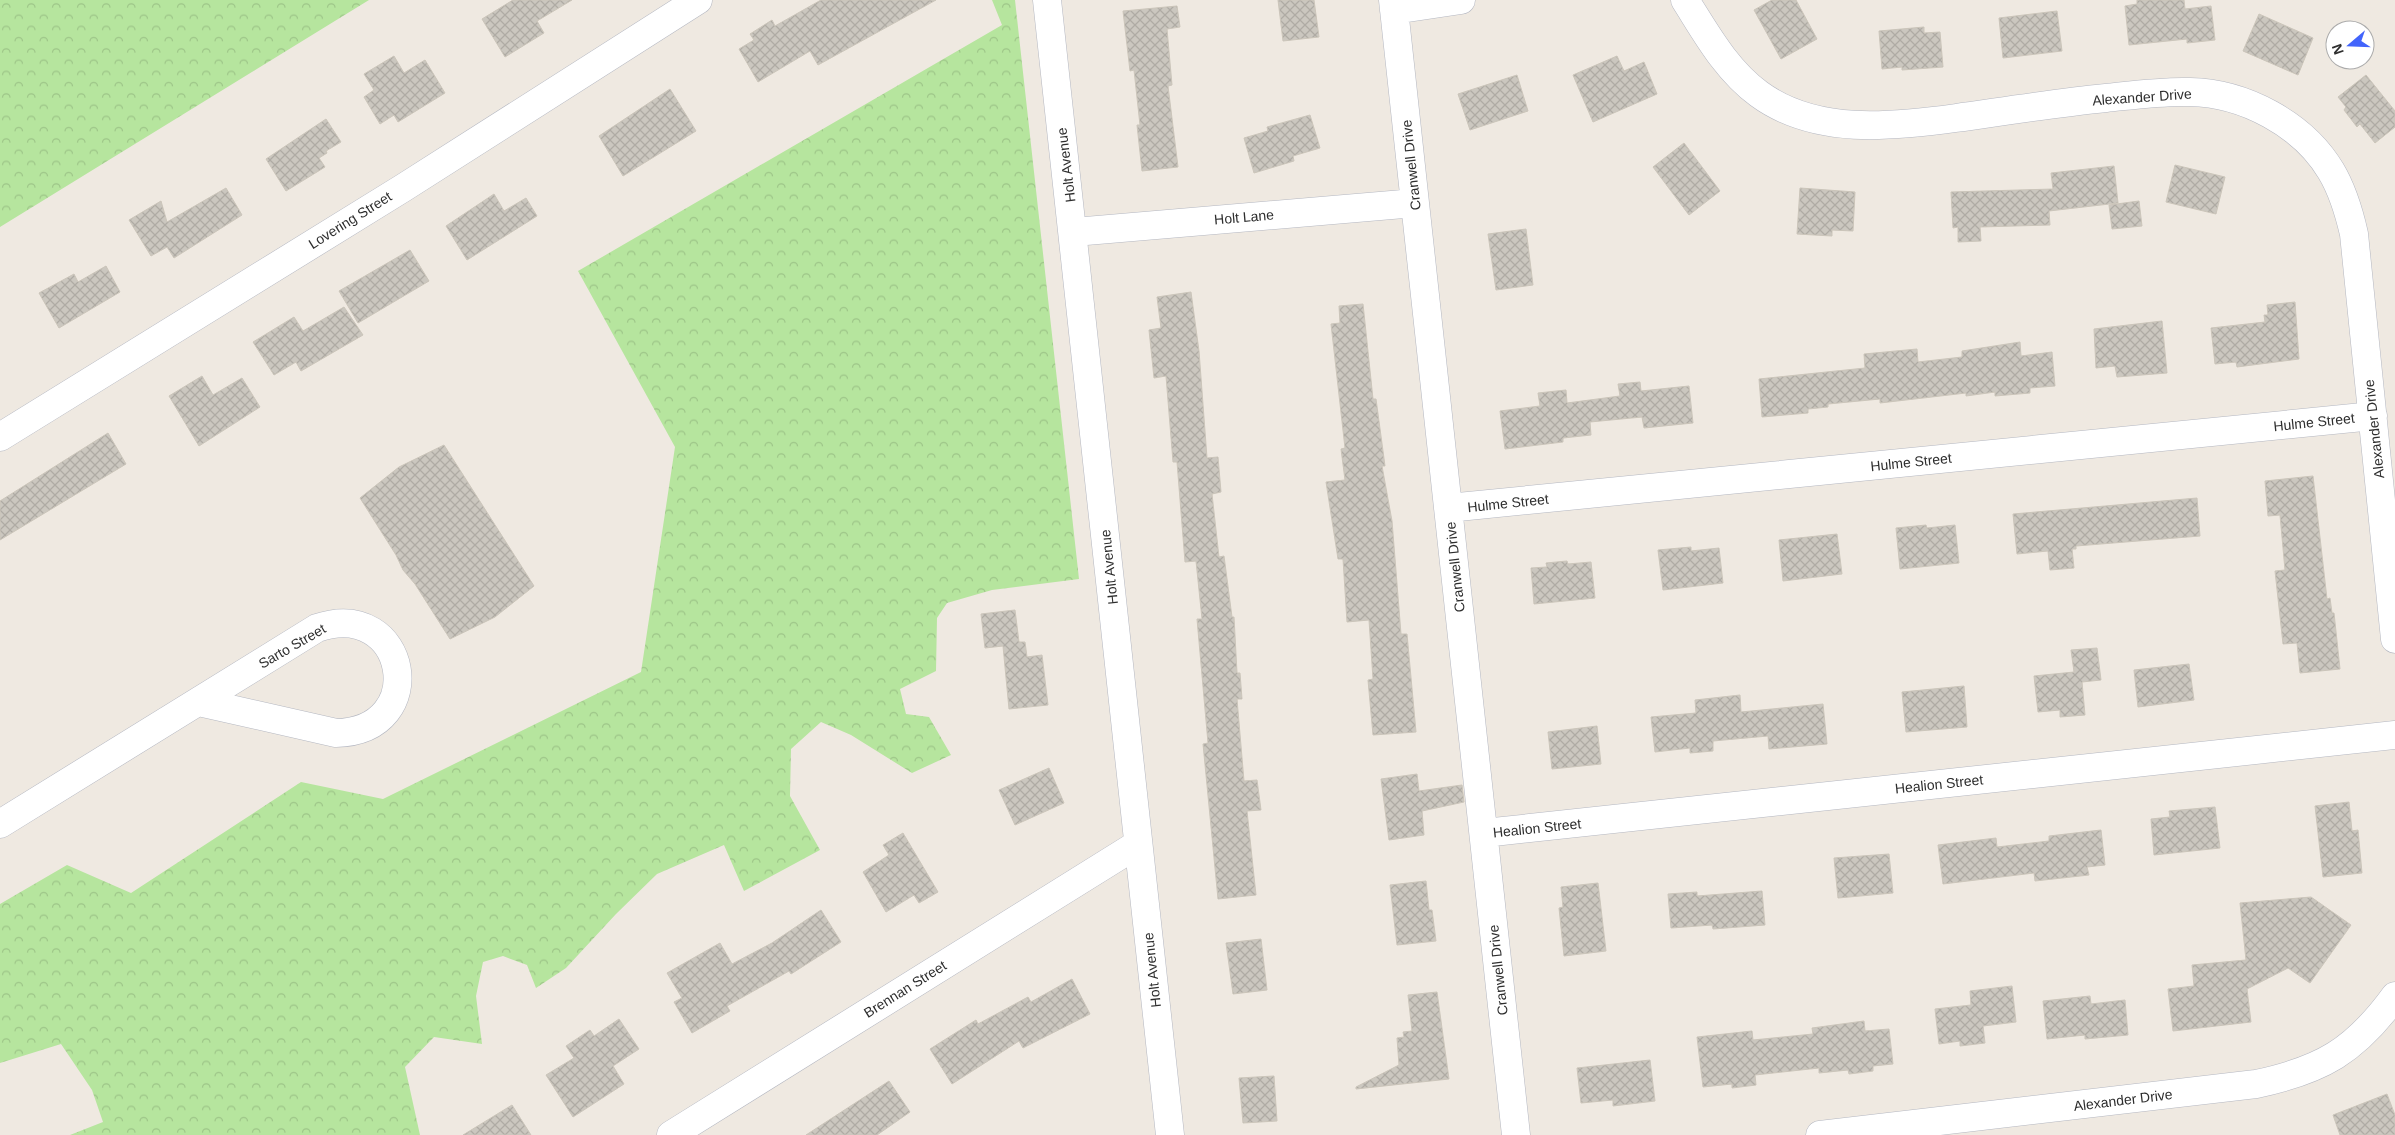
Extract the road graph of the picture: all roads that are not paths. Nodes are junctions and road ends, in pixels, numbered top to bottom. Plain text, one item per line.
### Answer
1 (698, 0) edge
2 (1047, 0) edge
3 (1461, 0) edge
4 (1685, 0) edge
5 (1393, 5) edge
6 (1415, 203) junction
7 (1074, 232) junction
8 (2373, 416) junction
9 (0, 437) edge
10 (1448, 508) junction
11 (2393, 580) edge
12 (2395, 639) edge
13 (199, 702) junction
14 (2395, 735) edge
15 (0, 824) edge
16 (1484, 833) junction
17 (1138, 844) junction
18 (2395, 996) edge
19 (671, 1135) edge
20 (1170, 1135) edge
21 (1516, 1135) edge
22 (1820, 1135) edge

1 - 9 street, Lovering Street
2 - 7 street, Holt Avenue
3 - 5 street
4 - 8 street, Alexander Drive
5 - 6 street, Cranwell Drive
6 - 7 street, Holt Lane
6 - 10 street, Cranwell Drive
7 - 17 street, Holt Avenue
8 - 10 street, Hulme Street
8 - 11 street, Alexander Drive
10 - 16 street, Cranwell Drive
11 - 12 street, Alexander Drive
13 - 13 street, Sarto Street
13 - 15 street, Sarto Street
14 - 16 street, Healion Street
16 - 21 street, Cranwell Drive
17 - 19 street, Brennan Street
17 - 20 street, Holt Avenue
18 - 22 street, Alexander Drive

